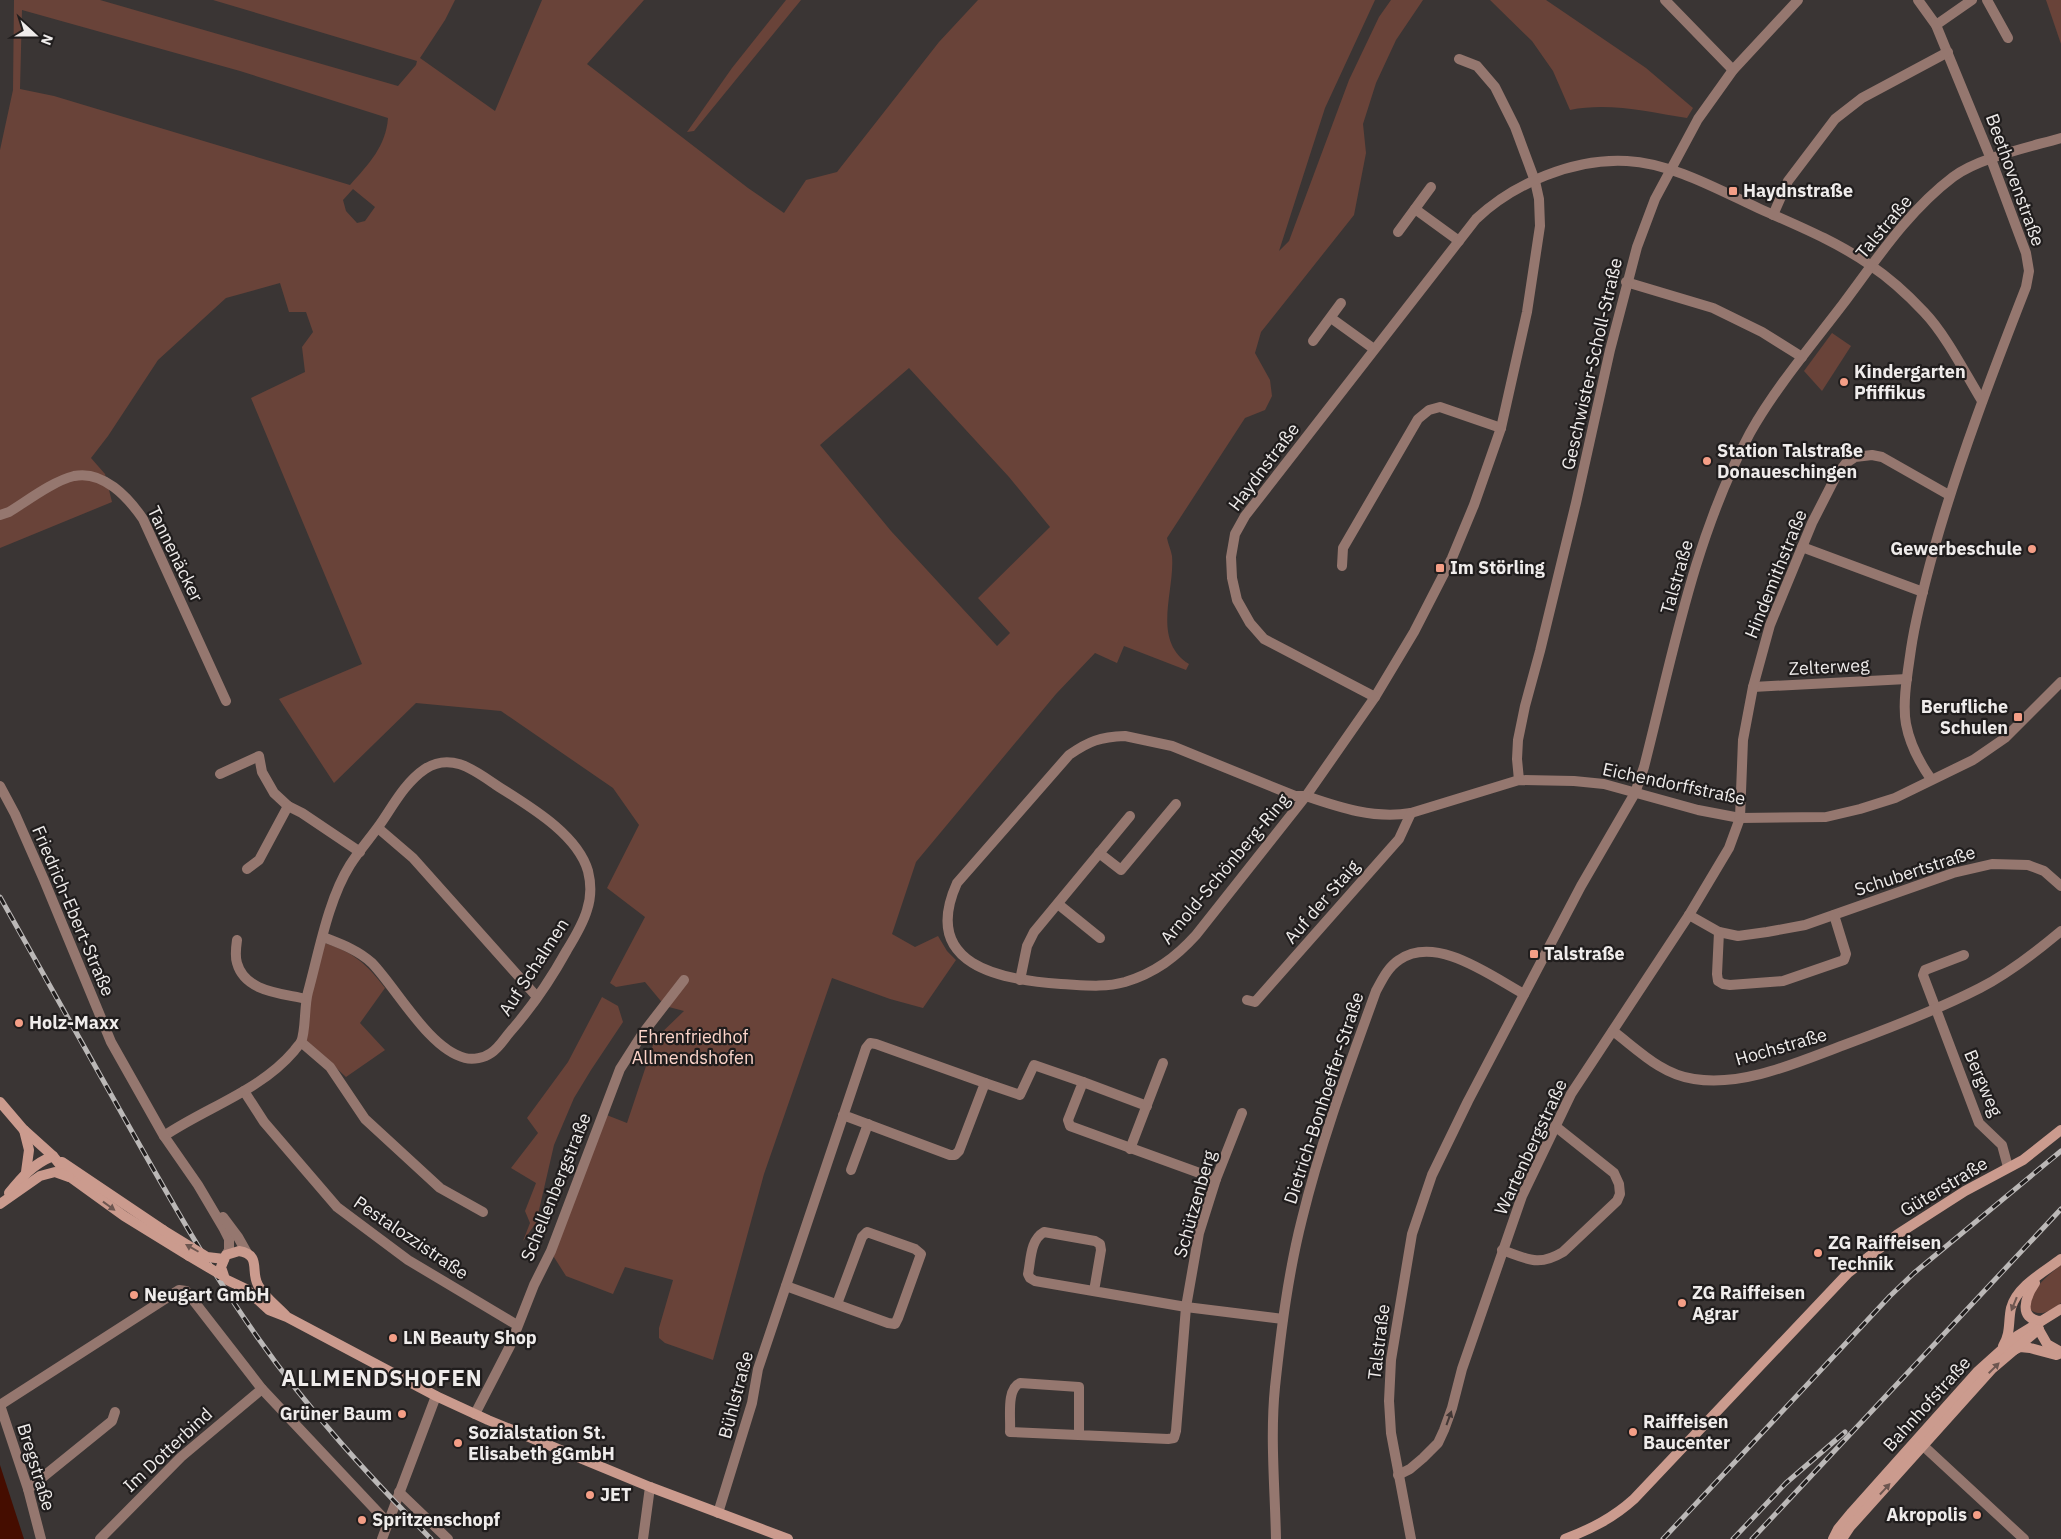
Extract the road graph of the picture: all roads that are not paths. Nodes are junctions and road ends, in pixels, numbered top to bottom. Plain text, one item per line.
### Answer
1 (1665, 0) edge
2 (1798, 0) edge
3 (1918, 0) edge
4 (1972, 0) edge
5 (1987, 0) edge
6 (1936, 24) junction
7 (2008, 38) dead end
8 (1948, 52) junction
9 (1459, 59) dead end
10 (1733, 70) junction
11 (2061, 138) edge
12 (1991, 158) junction
13 (1670, 169) junction
14 (1536, 181) junction
15 (1431, 187) dead end
16 (1415, 209) junction
17 (1773, 215) junction
18 (1398, 232) dead end
19 (1459, 240) junction
20 (1872, 266) junction
21 (1626, 282) junction
22 (1341, 303) dead end
23 (1331, 318) junction
24 (1314, 341) dead end
25 (1374, 349) junction
26 (1802, 358) junction
27 (1982, 401) junction
28 (1501, 428) junction
29 (1949, 495) junction
30 (0, 515) edge
31 (1802, 547) junction
32 (1342, 566) dead end
33 (1923, 592) junction
34 (1907, 679) junction
35 (2061, 682) edge
36 (1753, 687) junction
37 (1375, 697) junction
38 (226, 701) dead end
39 (220, 774) dead end
40 (1931, 779) junction
41 (1519, 780) junction
42 (0, 786) edge
43 (1635, 793) junction
44 (1306, 796) junction
45 (1176, 804) dead end
46 (288, 806) junction
47 (1411, 813) junction
48 (1130, 816) dead end
49 (1740, 818) junction
50 (378, 828) junction
51 (360, 852) junction
52 (1099, 853) junction
53 (247, 870) dead end
54 (2061, 886) edge
55 (1058, 904) junction
56 (1689, 915) junction
57 (1834, 916) junction
58 (2061, 931) edge
59 (1719, 932) junction
60 (323, 938) junction
61 (1100, 938) dead end
62 (237, 940) dead end
63 (1964, 956) dead end
64 (684, 980) dead end
65 (1020, 980) junction
66 (1524, 994) junction
67 (537, 997) junction
68 (306, 999) junction
69 (1247, 1000) dead end
70 (1935, 1008) junction
71 (1614, 1031) junction
72 (301, 1042) junction
73 (1163, 1063) dead end
74 (1083, 1082) junction
75 (985, 1083) junction
76 (244, 1091) junction
77 (0, 1102) edge
78 (1147, 1106) junction
79 (1242, 1113) dead end
80 (843, 1115) junction
81 (868, 1124) junction
82 (1555, 1126) junction
83 (23, 1129) junction
84 (2061, 1130) edge
85 (164, 1136) junction
86 (1130, 1149) junction
87 (53, 1156) junction
88 (2008, 1167) junction
89 (851, 1170) dead end
90 (26, 1172) junction
91 (70, 1177) junction
92 (1216, 1179) junction
93 (1, 1203) edge
94 (208, 1203) junction
95 (483, 1212) dead end
96 (1502, 1250) junction
97 (247, 1254) junction
98 (225, 1257) junction
99 (2061, 1259) edge
100 (2046, 1271) junction
101 (254, 1273) junction
102 (223, 1276) junction
103 (239, 1285) junction
104 (786, 1286) junction
105 (1094, 1291) junction
106 (837, 1304) junction
107 (1186, 1307) junction
108 (2061, 1311) edge
109 (287, 1317) junction
110 (1283, 1319) junction
111 (517, 1325) junction
112 (2040, 1325) junction
113 (2006, 1350) junction
114 (2061, 1353) edge
115 (262, 1389) junction
116 (436, 1396) junction
117 (0, 1404) edge
118 (116, 1412) dead end
119 (475, 1414) junction
120 (1079, 1433) junction
121 (1920, 1443) junction
122 (1398, 1475) junction
123 (650, 1487) junction
124 (28, 1489) junction
125 (399, 1492) junction
126 (718, 1513) junction
127 (388, 1523) junction
128 (41, 1539) edge
129 (100, 1539) edge
130 (382, 1539) edge
131 (448, 1539) edge
132 (643, 1539) edge
133 (788, 1539) edge
134 (1276, 1539) edge
135 (1411, 1539) edge
136 (1565, 1539) edge
137 (1833, 1539) edge
138 (1842, 1539) edge
139 (2024, 1539) edge

1 - 10 street
2 - 10 street, Geschwister-Scholl-Straße
3 - 6 street, Beethovenstraße
4 - 6 street
5 - 7 street
6 - 8 street, Beethovenstraße
8 - 12 street, Beethovenstraße
8 - 17 street
9 - 14 street
10 - 13 street, Geschwister-Scholl-Straße
11 - 12 street, Talstraße
12 - 20 street, Talstraße
12 - 27 street, Beethovenstraße
13 - 14 street, Haydnstraße
13 - 17 street, Haydnstraße
13 - 21 street, Geschwister-Scholl-Straße
14 - 19 street, Haydnstraße
14 - 28 street
15 - 16 street
16 - 18 street
16 - 19 street
17 - 20 street, Haydnstraße
19 - 25 street, Haydnstraße
20 - 26 street, Talstraße
20 - 27 street, Haydnstraße
21 - 26 street
21 - 41 street, Geschwister-Scholl-Straße
22 - 23 street
23 - 24 street
23 - 25 street
25 - 37 street, Haydnstraße
26 - 43 street, Talstraße
27 - 29 street, Beethovenstraße
28 - 32 street
28 - 37 street
29 - 31 street, Hindemithstraße
29 - 33 street, Beethovenstraße
30 - 38 street, Tannenäcker
31 - 33 street
31 - 36 street, Hindemithstraße
33 - 34 street, Beethovenstraße
34 - 36 street, Zelterweg
34 - 40 street, Beethovenstraße
35 - 40 street, Eichendorffstraße
36 - 49 street, Hindemithstraße
37 - 44 street
39 - 46 street
40 - 49 street, Eichendorffstraße
41 - 43 street, Eichendorffstraße
41 - 47 street, Eichendorffstraße
42 - 85 street, Friedrich-Ebert-Straße
43 - 49 street, Eichendorffstraße
43 - 66 street, Talstraße
44 - 47 street, Eichendorffstraße
44 - 65 street, Arnold-Schönberg-Ring
44 - 65 street, Arnold-Schönberg-Ring
45 - 52 street
46 - 51 street
46 - 53 street
47 - 69 street, Auf der Staig
48 - 52 street
49 - 56 street, Wartenbergstraße
50 - 51 street, Auf Schalmen
50 - 67 street
50 - 67 street, Auf Schalmen
51 - 60 street, Auf Schalmen
52 - 55 street
54 - 57 street, Schubertstraße
55 - 61 street
55 - 65 street
56 - 59 street, Schubertstraße
56 - 71 street, Wartenbergstraße
57 - 59 street, Schubertstraße
57 - 59 street
58 - 70 street, Hochstraße
60 - 67 street, Auf Schalmen
60 - 68 street, Auf Schalmen
62 - 68 street
63 - 70 street
64 - 111 street, Schellenbergstraße
66 - 110 street, Dietrich-Bonhoeffer-Straße
66 - 122 street, Talstraße
68 - 72 street, Auf Schalmen
70 - 71 street, Hochstraße
70 - 88 street, Bergweg
71 - 82 street, Wartenbergstraße
72 - 76 street
72 - 95 street
73 - 78 street
74 - 75 street, Bühlstraße
74 - 78 street
74 - 86 street
75 - 80 street, Bühlstraße
75 - 81 street
76 - 85 street
76 - 111 street, Pestalozzistraße
77 - 83 main road
78 - 86 street
79 - 92 street, Schützenberg
80 - 81 street
80 - 104 street, Bühlstraße
81 - 89 street
82 - 96 street, Wartenbergstraße
82 - 96 street
83 - 87 main road
83 - 90 main road
84 - 88 main road, Güterstraße
85 - 94 street, Friedrich-Ebert-Straße
86 - 92 street
87 - 90 main road
87 - 91 main road
98 -> 87 main road, bridge
88 - 136 main road, Güterstraße
90 - 93 main road
91 - 93 main road
91 -> 102 main road, bridge
92 - 107 street, Schützenberg
94 - 97 street, Friedrich-Ebert-Straße
94 - 98 street, Friedrich-Ebert-Straße
122 -> 96 street, Wartenbergstraße
97 - 98 main road
97 - 101 main road, Friedrich-Ebert-Straße
98 - 102 main road, Friedrich-Ebert-Straße, bridge
99 - 100 main road
100 - 112 main road
100 -> 113 main road
101 - 103 main road
101 - 109 main road, Friedrich-Ebert-Straße
102 - 103 main road, Friedrich-Ebert-Straße
103 - 109 main road, Friedrich-Ebert-Straße
104 - 106 street
104 - 126 street, Bühlstraße
105 - 105 street
105 - 107 street
106 - 106 street
107 - 110 street
107 - 120 street, Schützenberg
108 - 112 main road, Bahnhofstraße
109 - 116 main road, Friedrich-Ebert-Straße
110 - 134 street, Dietrich-Bonhoeffer-Straße
111 - 119 street, Schellenbergstraße
112 - 113 main road, Bahnhofstraße
112 - 114 main road
113 - 114 main road
113 - 121 main road, Bahnhofstraße
115 - 117 street
115 - 127 street
115 - 129 street, Im Dotterbind
116 - 119 main road, Friedrich-Ebert-Straße
116 - 125 street
117 - 124 street, Bregstraße
118 - 124 street
119 - 123 main road, Friedrich-Ebert-Straße
120 - 120 street
121 - 137 main road, Bahnhofstraße
138 -> 121 main road, Bahnhofstraße
121 - 139 street
122 - 135 street, Talstraße
123 - 126 main road, Friedrich-Ebert-Straße
123 - 132 street
124 - 128 street, Bregstraße
125 - 127 street
125 - 131 street
126 - 133 main road, Friedrich-Ebert-Straße
127 - 130 street

